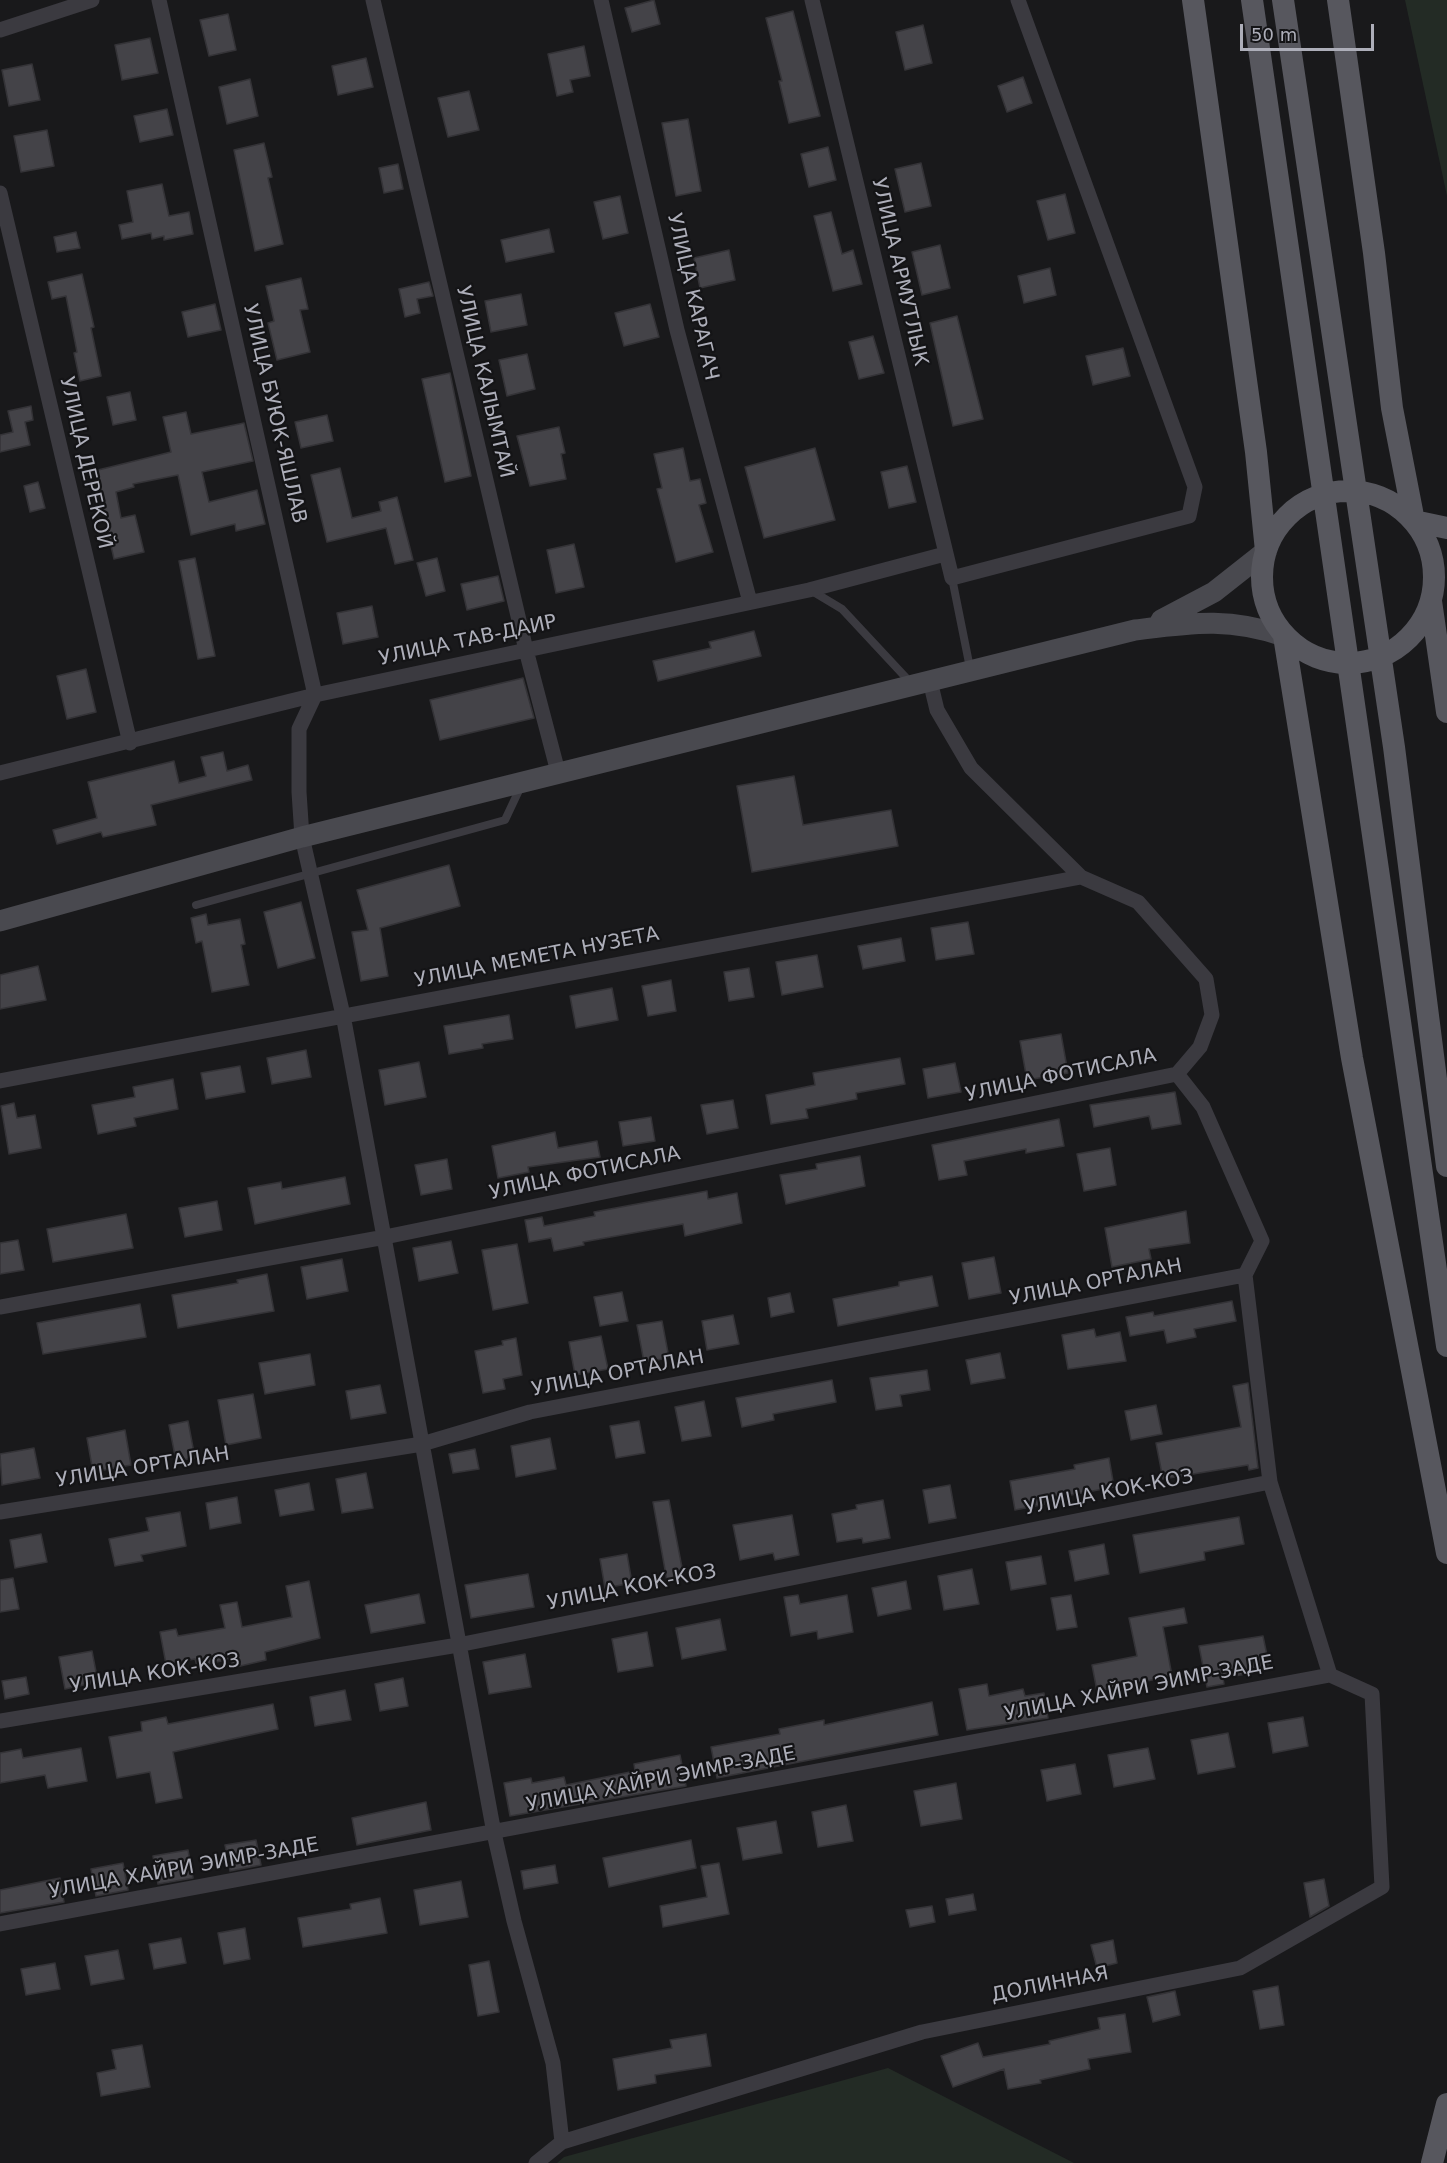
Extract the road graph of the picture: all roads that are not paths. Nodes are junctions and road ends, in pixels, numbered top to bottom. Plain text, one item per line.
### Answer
1 (92, 0) edge
2 (159, 0) edge
3 (373, 0) edge
4 (601, 0) edge
5 (812, 0) edge
6 (1018, 0) edge
7 (1193, 0) edge
8 (1252, 0) edge
9 (1283, 0) edge
10 (1338, 0) edge
11 (0, 30) edge
12 (0, 193) edge
13 (1414, 521) junction
14 (1447, 528) edge
15 (1266, 551) junction
16 (945, 554) junction
17 (952, 578) junction
18 (1447, 585) edge
19 (809, 590) junction
20 (1430, 601) junction
21 (750, 602) junction
22 (1135, 630) junction
23 (1284, 636) junction
24 (526, 650) junction
25 (970, 671) junction
26 (921, 683) junction
27 (315, 695) junction
28 (1447, 712) edge
29 (130, 743) junction
30 (558, 772) junction
31 (0, 773) edge
32 (524, 781) junction
33 (302, 837) junction
34 (310, 874) junction
35 (1081, 877) junction
36 (196, 905) dead end
37 (0, 921) edge
38 (343, 1015) junction
39 (1177, 1074) junction
40 (0, 1082) edge
41 (1447, 1166) edge
42 (385, 1236) junction
43 (1245, 1275) junction
44 (0, 1307) edge
45 (1447, 1346) edge
46 (422, 1444) junction
47 (1270, 1482) junction
48 (0, 1512) edge
49 (1447, 1553) edge
50 (458, 1645) junction
51 (1330, 1675) junction
52 (0, 1721) edge
53 (494, 1833) junction
54 (0, 1924) edge
55 (1447, 2104) edge
56 (562, 2142) junction
57 (536, 2163) edge
58 (1432, 2163) edge

1 - 11 street
2 - 27 street, УЛИЦА БУЮК-ЯШЛАВ
3 - 24 street, УЛИЦА КАЛЫМТАЙ
4 - 21 street, УЛИЦА КАРАГАЧ
5 - 16 street, УЛИЦА АРМУТЛЫК
6 - 17 street
7 - 15 main road
8 - 45 main road
9 - 41 main road
10 - 13 main road
12 - 29 street, УЛИЦА ДЕРЕКОЙ
13 - 14 main road
13 - 15 main road
13 - 20 main road
15 - 22 main road
15 - 23 main road
16 - 17 street, УЛИЦА АРМУТЛЫК
16 - 19 street, УЛИЦА ТАВ-ДАИР
17 - 25 lane
18 - 20 main road
19 - 21 street, УЛИЦА ТАВ-ДАИР
19 - 26 lane
20 - 23 main road
20 - 28 main road
21 - 24 street, УЛИЦА ТАВ-ДАИР
22 - 23 main road
22 - 25 main road
23 - 49 main road
24 - 27 street, УЛИЦА ТАВ-ДАИР
24 - 30 street, УЛИЦА КАЛЫМТАЙ
25 - 26 main road
26 - 30 main road
26 - 35 street
27 - 29 street, УЛИЦА ТАВ-ДАИР
27 - 33 street
29 - 31 street, УЛИЦА ТАВ-ДАИР
30 - 32 main road
32 - 33 main road
32 - 34 lane
33 - 34 street
33 - 37 main road
34 - 36 lane
34 - 38 street
35 - 38 street, УЛИЦА МЕМЕТА НУЗЕТА
35 - 39 street
38 - 40 street, УЛИЦА МЕМЕТА НУЗЕТА
38 - 42 street
39 - 42 street, УЛИЦА ФОТИСАЛА
39 - 43 street
42 - 44 street, УЛИЦА ФОТИСАЛА
42 - 46 street
43 - 46 street, УЛИЦА ОРТАЛАН
43 - 47 street
46 - 48 street, УЛИЦА ОРТАЛАН
46 - 50 street
47 - 50 street, УЛИЦА КОК-КОЗ
47 - 51 street
50 - 52 street, УЛИЦА КОК-КОЗ
50 - 53 street
51 - 53 street, УЛИЦА ХАЙРИ ЭИМР-ЗАДЕ
51 - 56 street, ДОЛИННАЯ
53 - 54 street, УЛИЦА ХАЙРИ ЭИМР-ЗАДЕ
53 - 56 street
55 - 58 main road
56 - 57 street, ДОЛИННАЯ

